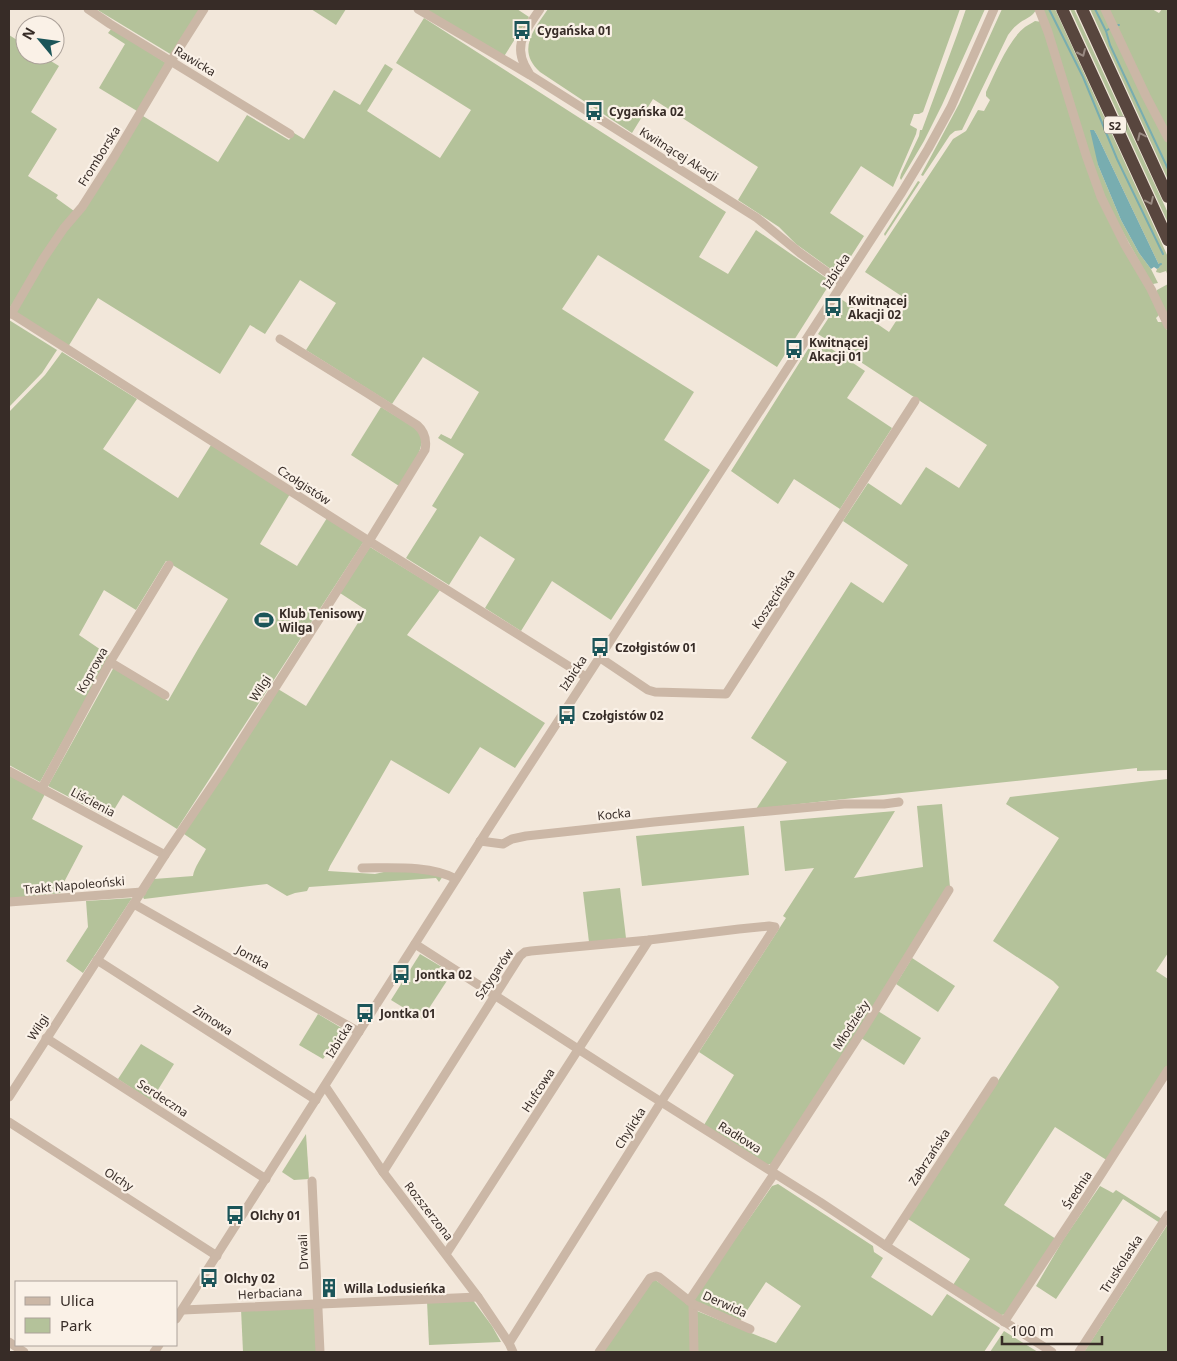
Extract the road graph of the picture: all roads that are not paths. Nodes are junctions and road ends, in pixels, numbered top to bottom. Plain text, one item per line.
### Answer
1 (88, 9) edge
2 (204, 9) edge
3 (418, 9) edge
4 (540, 9) edge
5 (994, 9) edge
6 (1039, 9) edge
7 (1062, 9) edge
8 (1082, 9) edge
9 (1105, 9) edge
10 (171, 61) junction
11 (530, 75) junction
12 (290, 134) dead end
13 (1168, 138) edge
14 (1168, 197) edge
15 (1168, 240) edge
16 (842, 283) junction
17 (10, 313) edge
18 (1168, 325) edge
19 (280, 339) dead end
20 (915, 401) dead end
21 (369, 541) junction
22 (169, 566) dead end
23 (599, 657) junction
24 (110, 662) junction
25 (586, 677) junction
26 (165, 695) dead end
27 (9, 771) edge
28 (42, 788) junction
29 (899, 802) dead end
30 (480, 841) junction
31 (165, 855) junction
32 (362, 868) dead end
33 (456, 879) junction
34 (949, 890) dead end
35 (142, 892) junction
36 (9, 902) edge
37 (134, 904) junction
38 (774, 927) joint
39 (649, 940) junction
40 (415, 944) junction
41 (97, 960) junction
42 (495, 995) junction
43 (359, 1032) junction
44 (46, 1038) junction
45 (579, 1050) junction
46 (1168, 1070) edge
47 (994, 1081) dead end
48 (325, 1086) junction
49 (9, 1096) edge
50 (316, 1100) junction
51 (661, 1102) junction
52 (9, 1122) edge
53 (383, 1172) junction
54 (772, 1173) junction
55 (266, 1180) junction
56 (312, 1181) dead end
57 (1168, 1215) edge
58 (886, 1246) junction
59 (446, 1254) junction
60 (217, 1256) junction
61 (478, 1297) junction
62 (691, 1303) junction
63 (317, 1304) junction
64 (183, 1310) junction
65 (178, 1316) edge
66 (1004, 1322) junction
67 (750, 1329) dead end
68 (9, 1342) edge
69 (509, 1343) junction
70 (24, 1352) edge
71 (320, 1352) edge
72 (513, 1352) edge
73 (599, 1352) edge
74 (694, 1352) edge
75 (1052, 1352) edge
76 (1079, 1352) edge

1 - 10 street, Rawicka
2 - 10 street, Fromborska
3 - 11 street, Kwitnącej Akacji
4 - 11 street
5 - 16 street, Izbicka
6 - 18 street
7 -> 15 highway, S2
14 -> 8 highway, S2
9 - 13 street
10 - 12 street, Rawicka
10 - 17 street, Fromborska
11 - 16 street, Kwitnącej Akacji
16 - 23 street, Izbicka
17 - 21 street, Czołgistów
19 - 21 street, Wilgi
20 - 23 street, Koszęcińska
21 - 25 street, Czołgistów
21 - 31 street, Wilgi
22 - 24 street, Koprowa
23 - 25 street, Izbicka
24 - 26 street
24 - 28 street, Koprowa
25 - 30 street, Izbicka
27 - 28 street, Liścienia
28 - 31 street, Liścienia
29 - 30 street, Kocka
30 - 33 street, Izbicka
31 - 35 street, Wilgi
32 - 33 street
33 - 40 street, Izbicka
34 - 54 street, Młodzieży
35 - 36 street, Trakt Napoleoński
35 - 37 street, Wilgi
37 - 41 street, Wilgi
37 - 43 street, Jontka
38 - 39 street, Sztygarów
38 - 51 street, Chylicka
39 - 42 street, Sztygarów
39 - 45 street, Hufcowa
40 - 42 street, Radłowa
40 - 43 street, Izbicka
41 - 44 street, Wilgi
41 - 50 street, Zimowa
42 - 45 street, Radłowa
42 - 53 street, Sztygarów
43 - 48 street, Izbicka
44 - 49 street, Wilgi
44 - 55 street, Serdeczna
45 - 51 street, Radłowa
45 - 59 street, Hufcowa
46 - 66 street, Średnia
47 - 58 street, Zabrzańska
48 - 50 street, Izbicka
48 - 53 street, Rozszerzona
50 - 55 street, Izbicka
51 - 54 street, Radłowa
51 - 69 street, Chylicka
52 - 60 street, Olchy
53 - 59 street, Rozszerzona
54 - 58 street, Radłowa
54 - 62 street, Młodzieży
55 - 60 street, Izbicka
56 - 63 street, Drwali
57 - 76 street, Truskolaska
58 - 66 street, Radłowa
59 - 61 street, Rozszerzona
60 - 64 street, Izbicka
61 - 63 street, Herbaciana
61 - 69 street, Rozszerzona
62 - 67 street, Derwida
62 - 73 street, Derwida
62 - 74 street
63 - 64 street, Herbaciana
63 - 71 street, Drwali
64 - 65 street, Izbicka
66 - 75 street, Radłowa
68 - 70 street
69 - 72 street, Rozszerzona

